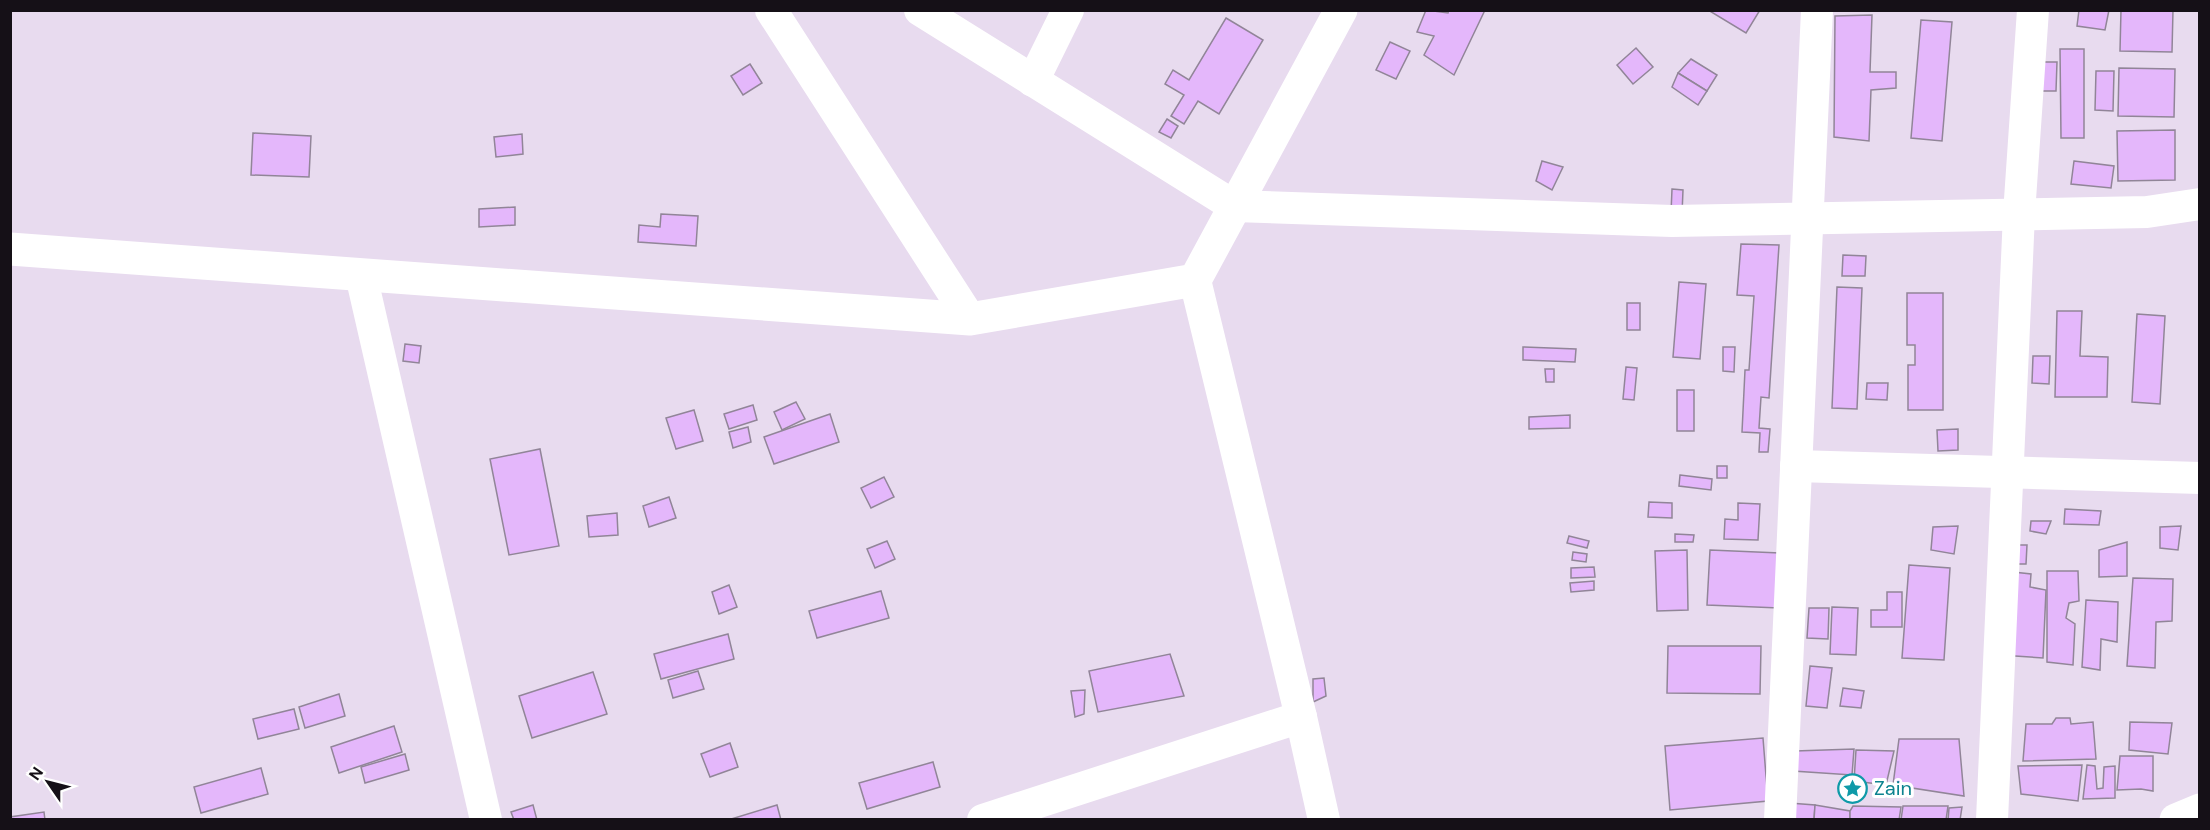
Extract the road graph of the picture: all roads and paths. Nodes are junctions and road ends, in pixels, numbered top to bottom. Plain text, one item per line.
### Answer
1 (771, 10) edge
2 (920, 10) edge
3 (1068, 10) edge
4 (1341, 10) edge
5 (1817, 10) edge
6 (2032, 10) edge
7 (1032, 81) junction
8 (2199, 204) edge
9 (1234, 206) junction
10 (2019, 214) junction
11 (1807, 218) junction
12 (10, 249) edge
13 (361, 275) junction
14 (1195, 279) junction
15 (970, 319) junction
16 (1796, 466) junction
17 (2007, 472) junction
18 (2199, 478) edge
19 (1301, 717) junction
20 (2199, 797) edge
21 (2199, 810) edge
22 (486, 819) edge
23 (983, 819) edge
24 (1324, 819) edge
25 (1780, 819) edge
26 (1992, 819) edge
27 (2176, 819) edge

1 - 15 street
2 - 7 street
3 - 7 street
4 - 9 street
5 - 11 street
6 - 10 street
7 - 9 street
8 - 10 street
9 - 11 street
9 - 14 street
10 - 11 street
10 - 17 street
11 - 16 street
12 - 13 street
13 - 15 street
13 - 22 street
14 - 15 street
14 - 19 street
16 - 17 street
16 - 25 street
17 - 18 street
17 - 26 street
19 - 23 street
19 - 24 street
20 - 21 street
21 - 27 street

